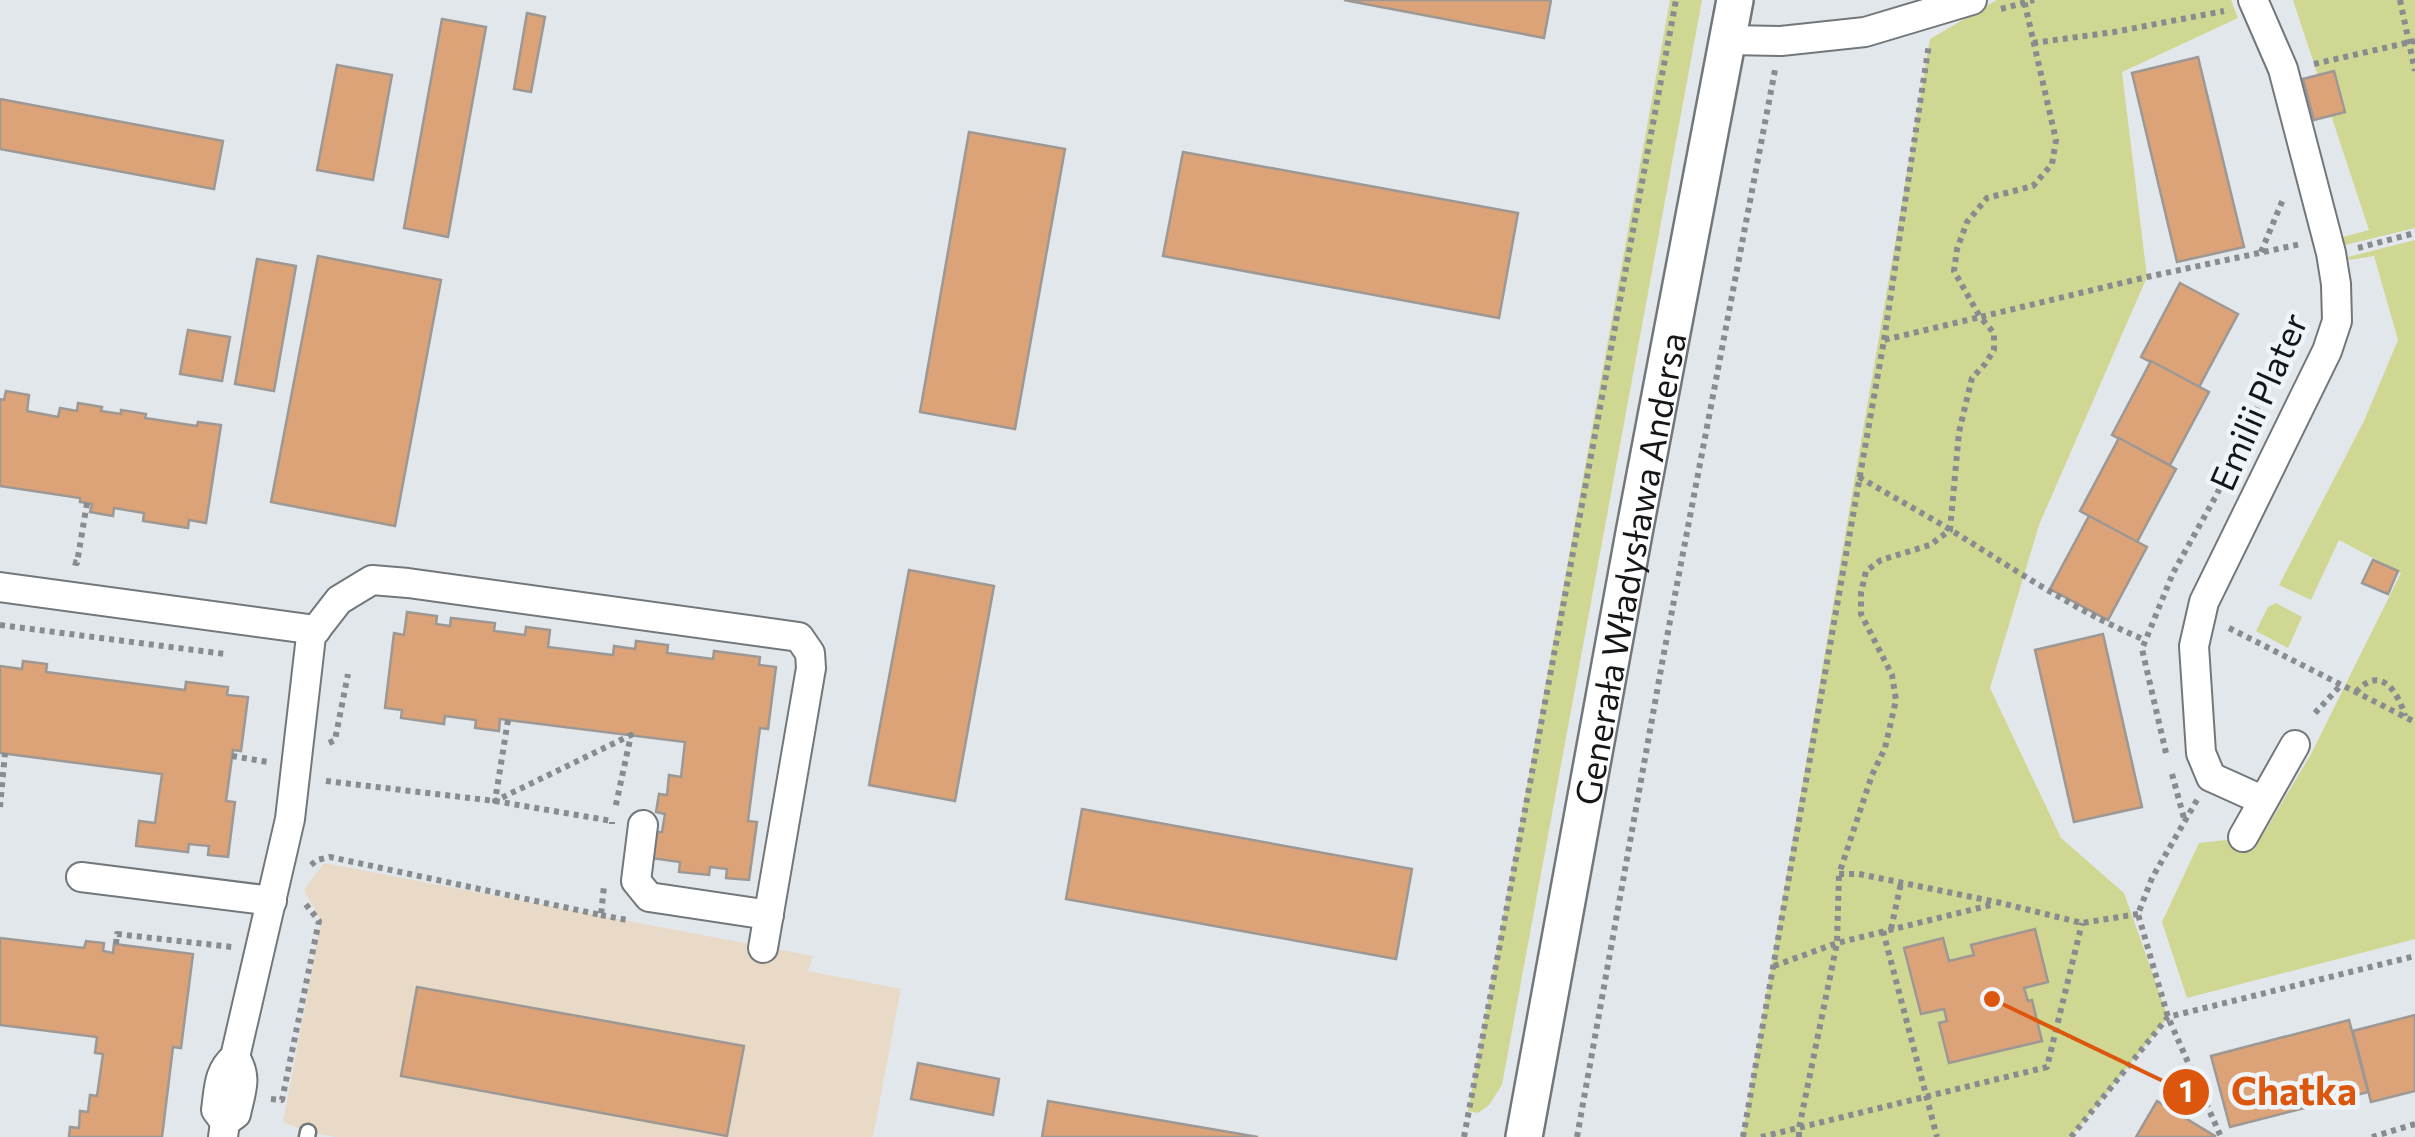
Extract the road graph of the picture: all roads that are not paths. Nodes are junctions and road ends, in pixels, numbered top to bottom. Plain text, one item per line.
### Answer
1 (1735, 0) edge
2 (1972, 0) edge
3 (2242, 5) edge
4 (1728, 40) junction
5 (0, 587) edge
6 (316, 630) junction
7 (2295, 745) dead end
8 (2262, 800) junction
9 (642, 826) dead end
10 (2243, 837) dead end
11 (81, 877) dead end
12 (272, 902) junction
13 (769, 916) junction
14 (763, 948) dead end
15 (224, 1130) edge
16 (1524, 1137) edge

1 - 4 street, Generała Władysława Andersa
2 - 4 street
3 - 8 street, Emilii Plater
4 - 16 street, Generała Władysława Andersa
5 - 6 street
6 - 12 street
6 - 13 street
7 - 8 street
8 - 10 street
9 - 13 street
11 - 12 street
12 - 15 street
13 - 14 street

